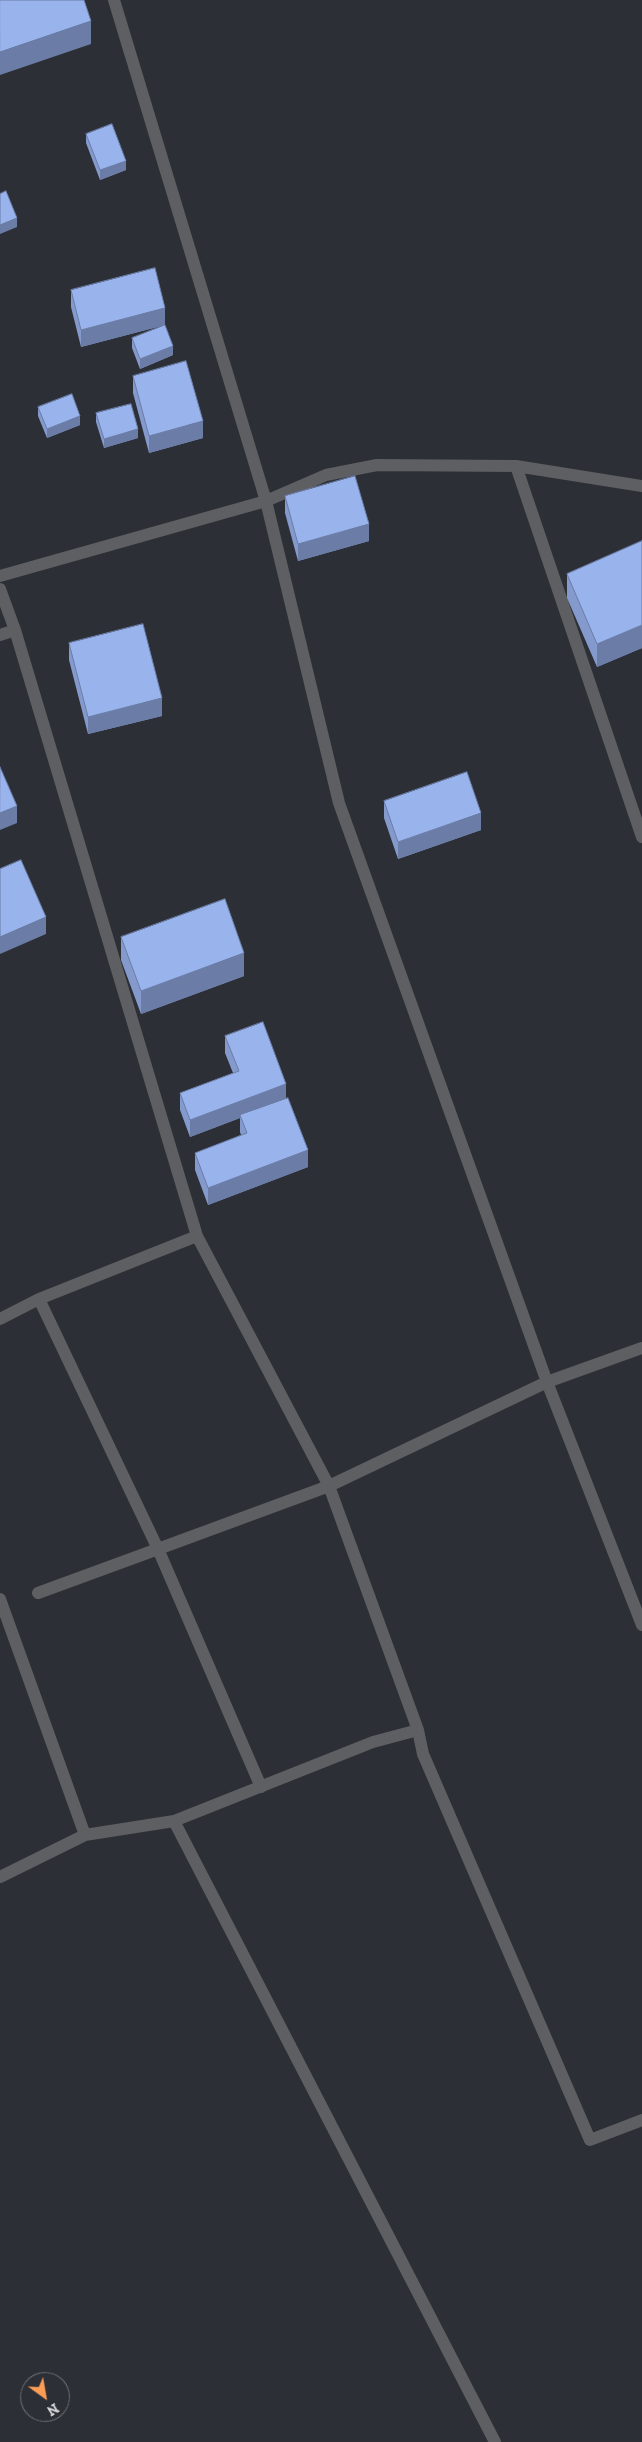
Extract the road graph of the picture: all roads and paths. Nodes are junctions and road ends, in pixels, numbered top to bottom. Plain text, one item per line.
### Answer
1 (114, 0) edge
2 (516, 466) junction
3 (642, 486) edge
4 (266, 501) junction
5 (0, 576) edge
6 (0, 589) edge
7 (15, 630) junction
8 (0, 635) edge
9 (642, 837) edge
10 (197, 1236) junction
11 (39, 1299) junction
12 (0, 1319) edge
13 (642, 1348) edge
14 (547, 1382) junction
15 (329, 1486) junction
16 (158, 1549) junction
17 (38, 1593) dead end
18 (0, 1599) edge
19 (642, 1626) edge
20 (418, 1730) junction
21 (261, 1787) junction
22 (174, 1821) junction
23 (85, 1835) junction
24 (0, 1877) edge
25 (642, 2120) edge
26 (495, 2442) edge

1 - 4 street
2 - 3 street
2 - 4 street
2 - 9 street
4 - 5 street
4 - 14 street
6 - 7 street
7 - 8 street
7 - 10 street
10 - 11 street
10 - 15 street
11 - 12 street
11 - 16 street
13 - 14 street
14 - 15 street
14 - 19 street
15 - 16 street
15 - 20 street
16 - 17 street
16 - 21 street
18 - 23 street
20 - 21 street
20 - 25 street
21 - 22 street
22 - 23 street
22 - 26 street
23 - 24 street

